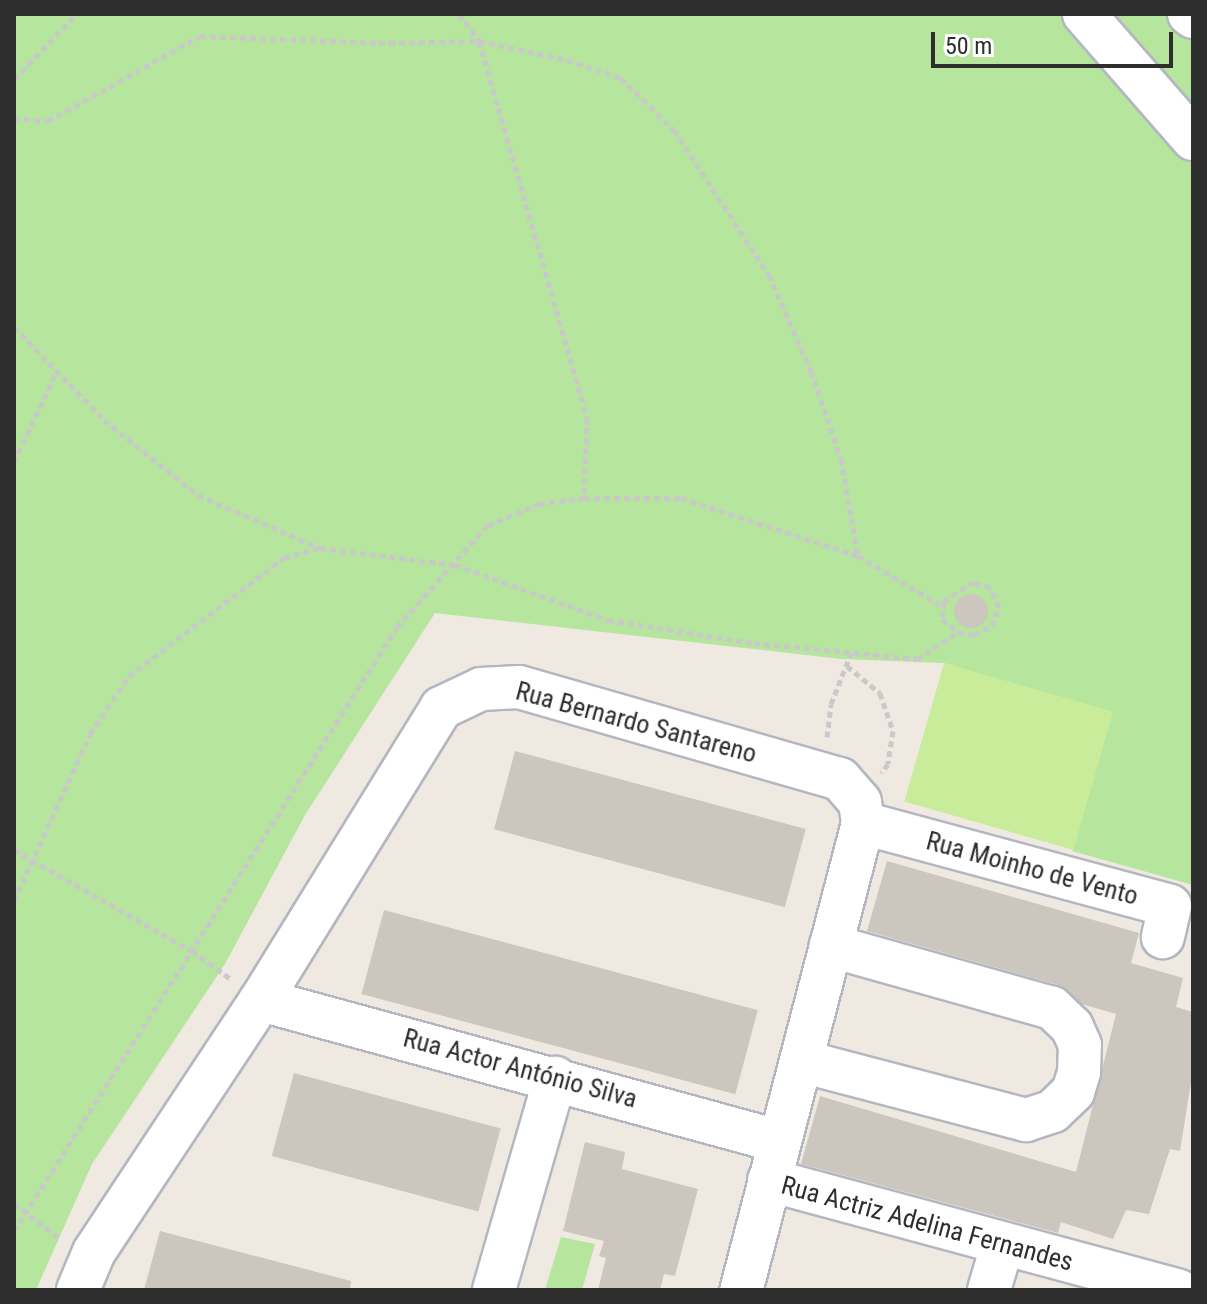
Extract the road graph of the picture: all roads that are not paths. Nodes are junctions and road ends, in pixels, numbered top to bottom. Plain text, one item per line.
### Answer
1 (1094, 16) edge
2 (1193, 139) edge
3 (862, 812) junction
4 (1163, 937) dead end
5 (831, 946) junction
6 (261, 1000) junction
7 (801, 1061) junction
8 (555, 1078) junction
9 (774, 1160) junction
10 (1002, 1246) junction
11 (78, 1290) edge
12 (494, 1290) edge
13 (741, 1290) edge
14 (989, 1290) edge
15 (1178, 1290) edge

1 - 2 street
3 - 4 street, Rua Moinho de Vento
3 - 5 street
3 - 6 street, Rua Bernardo Santareno
5 - 7 street
5 - 7 street
6 - 8 street, Rua Actor António Silva
6 - 11 street, Rua Bernardo Santareno
7 - 9 street
8 - 9 street, Rua Actor António Silva
8 - 12 street
9 - 10 street, Rua Actriz Adelina Fernandes
9 - 13 street
10 - 14 street
10 - 15 street, Rua Actriz Adelina Fernandes

